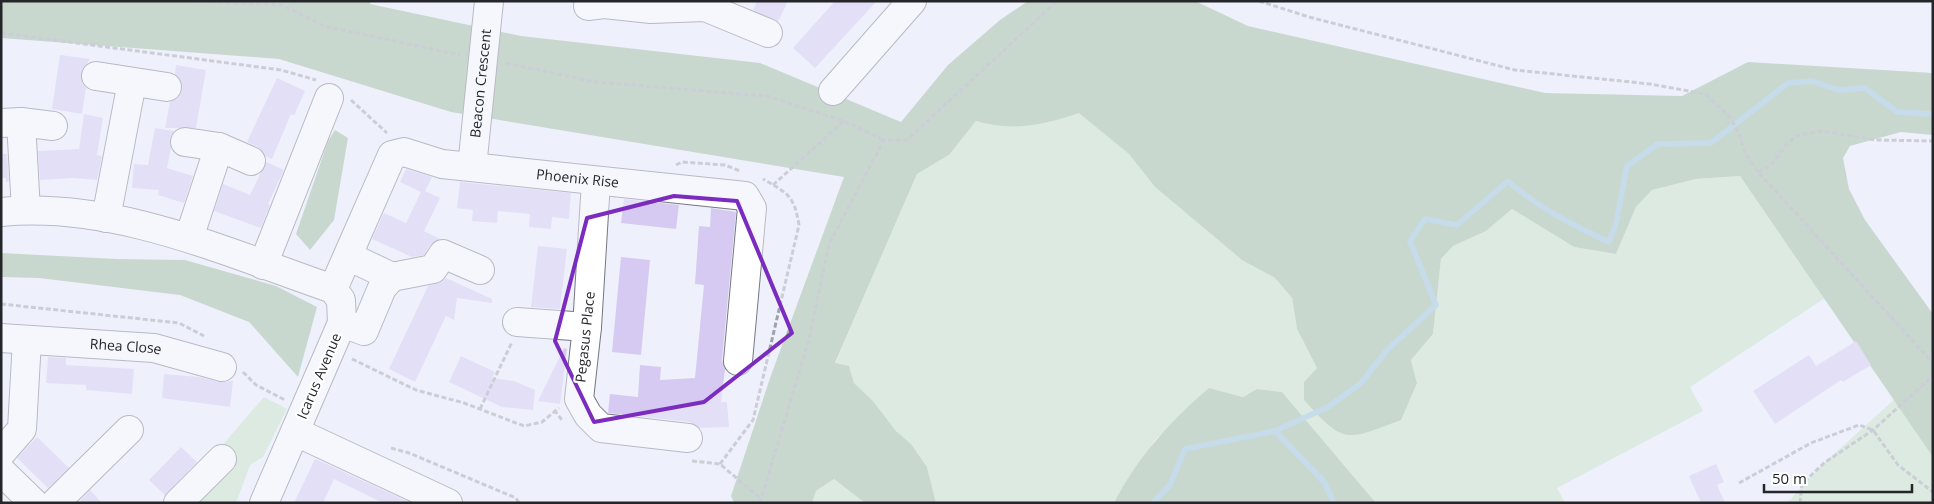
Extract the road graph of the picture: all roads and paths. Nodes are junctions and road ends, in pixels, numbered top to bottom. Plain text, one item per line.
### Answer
1 (196, 1) edge
2 (489, 1) edge
3 (912, 1) edge
4 (1057, 1) edge
5 (1259, 1) edge
6 (706, 4) edge
7 (588, 6) dead end
8 (1, 33) edge
9 (768, 33) dead end
10 (482, 58) junction
11 (96, 76) dead end
12 (132, 82) junction
13 (167, 87) dead end
14 (833, 91) dead end
15 (333, 92) junction
16 (844, 121) junction
17 (11, 123) edge
18 (53, 126) dead end
19 (884, 140) junction
20 (1933, 141) edge
21 (185, 142) dead end
22 (219, 147) junction
23 (404, 152) junction
24 (251, 161) dead end
25 (472, 167) junction
26 (1758, 172) junction
27 (596, 181) junction
28 (773, 185) dead end
29 (13, 211) edge
30 (106, 218) junction
31 (189, 238) junction
32 (348, 256) junction
33 (263, 265) junction
34 (480, 270) dead end
35 (392, 277) junction
36 (333, 289) junction
37 (520, 321) joint
38 (342, 323) junction
39 (587, 327) junction
40 (14, 339) edge
41 (331, 349) junction
42 (738, 361) dead end
43 (1933, 363) edge
44 (222, 367) dead end
45 (1933, 376) edge
46 (579, 399) junction
47 (480, 409) junction
48 (129, 430) dead end
49 (1873, 430) junction
50 (296, 432) junction
51 (688, 438) dead end
52 (386, 447) dead end
53 (1, 453) edge
54 (222, 459) dead end
55 (720, 464) dead end
56 (1, 471) edge
57 (1739, 483) dead end
58 (1933, 492) edge
59 (408, 494) edge
60 (761, 501) edge
61 (34, 503) edge
62 (55, 503) edge
63 (178, 503) edge
64 (264, 503) edge
65 (448, 503) edge
66 (519, 503) edge
67 (1800, 503) edge

1 - 10 path
2 - 10 street, Beacon Crescent
3 - 14 street
4 - 19 path
5 - 26 path
6 - 7 street
6 - 9 street
8 - 15 path
10 - 16 path
10 - 25 street, Beacon Crescent
11 - 12 street
12 - 13 street
12 - 30 street
15 - 23 path
15 - 33 street
16 - 19 path
16 - 28 path
17 - 18 street
17 - 29 street
19 - 60 path
20 - 26 path
21 - 22 street
22 - 24 street
22 - 31 street
23 - 25 street, Phoenix Rise
23 - 32 street
25 - 27 street, Phoenix Rise
26 - 43 path
27 - 39 street, Pegasus Place
27 - 42 street, Phoenix Rise
29 - 30 street
30 - 31 street
31 - 33 street
32 - 35 street
32 - 36 street
33 - 36 street
34 - 35 street
35 - 38 street
36 - 38 street, Icarus Avenue
37 - 39 street
37 - 47 path
38 - 41 street, Icarus Avenue
39 - 46 street, Pegasus Place
40 - 44 street, Rhea Close
40 - 53 street, Rhea Close
41 - 47 path
41 - 50 street, Icarus Avenue
45 - 49 path
46 - 47 path
46 - 51 street, Pegasus Place
48 - 62 street
49 - 57 path
49 - 58 path
49 - 67 path
50 - 59 street
50 - 64 street, Icarus Avenue
52 - 66 path
54 - 63 street
55 - 60 path
56 - 61 street
59 - 65 street

